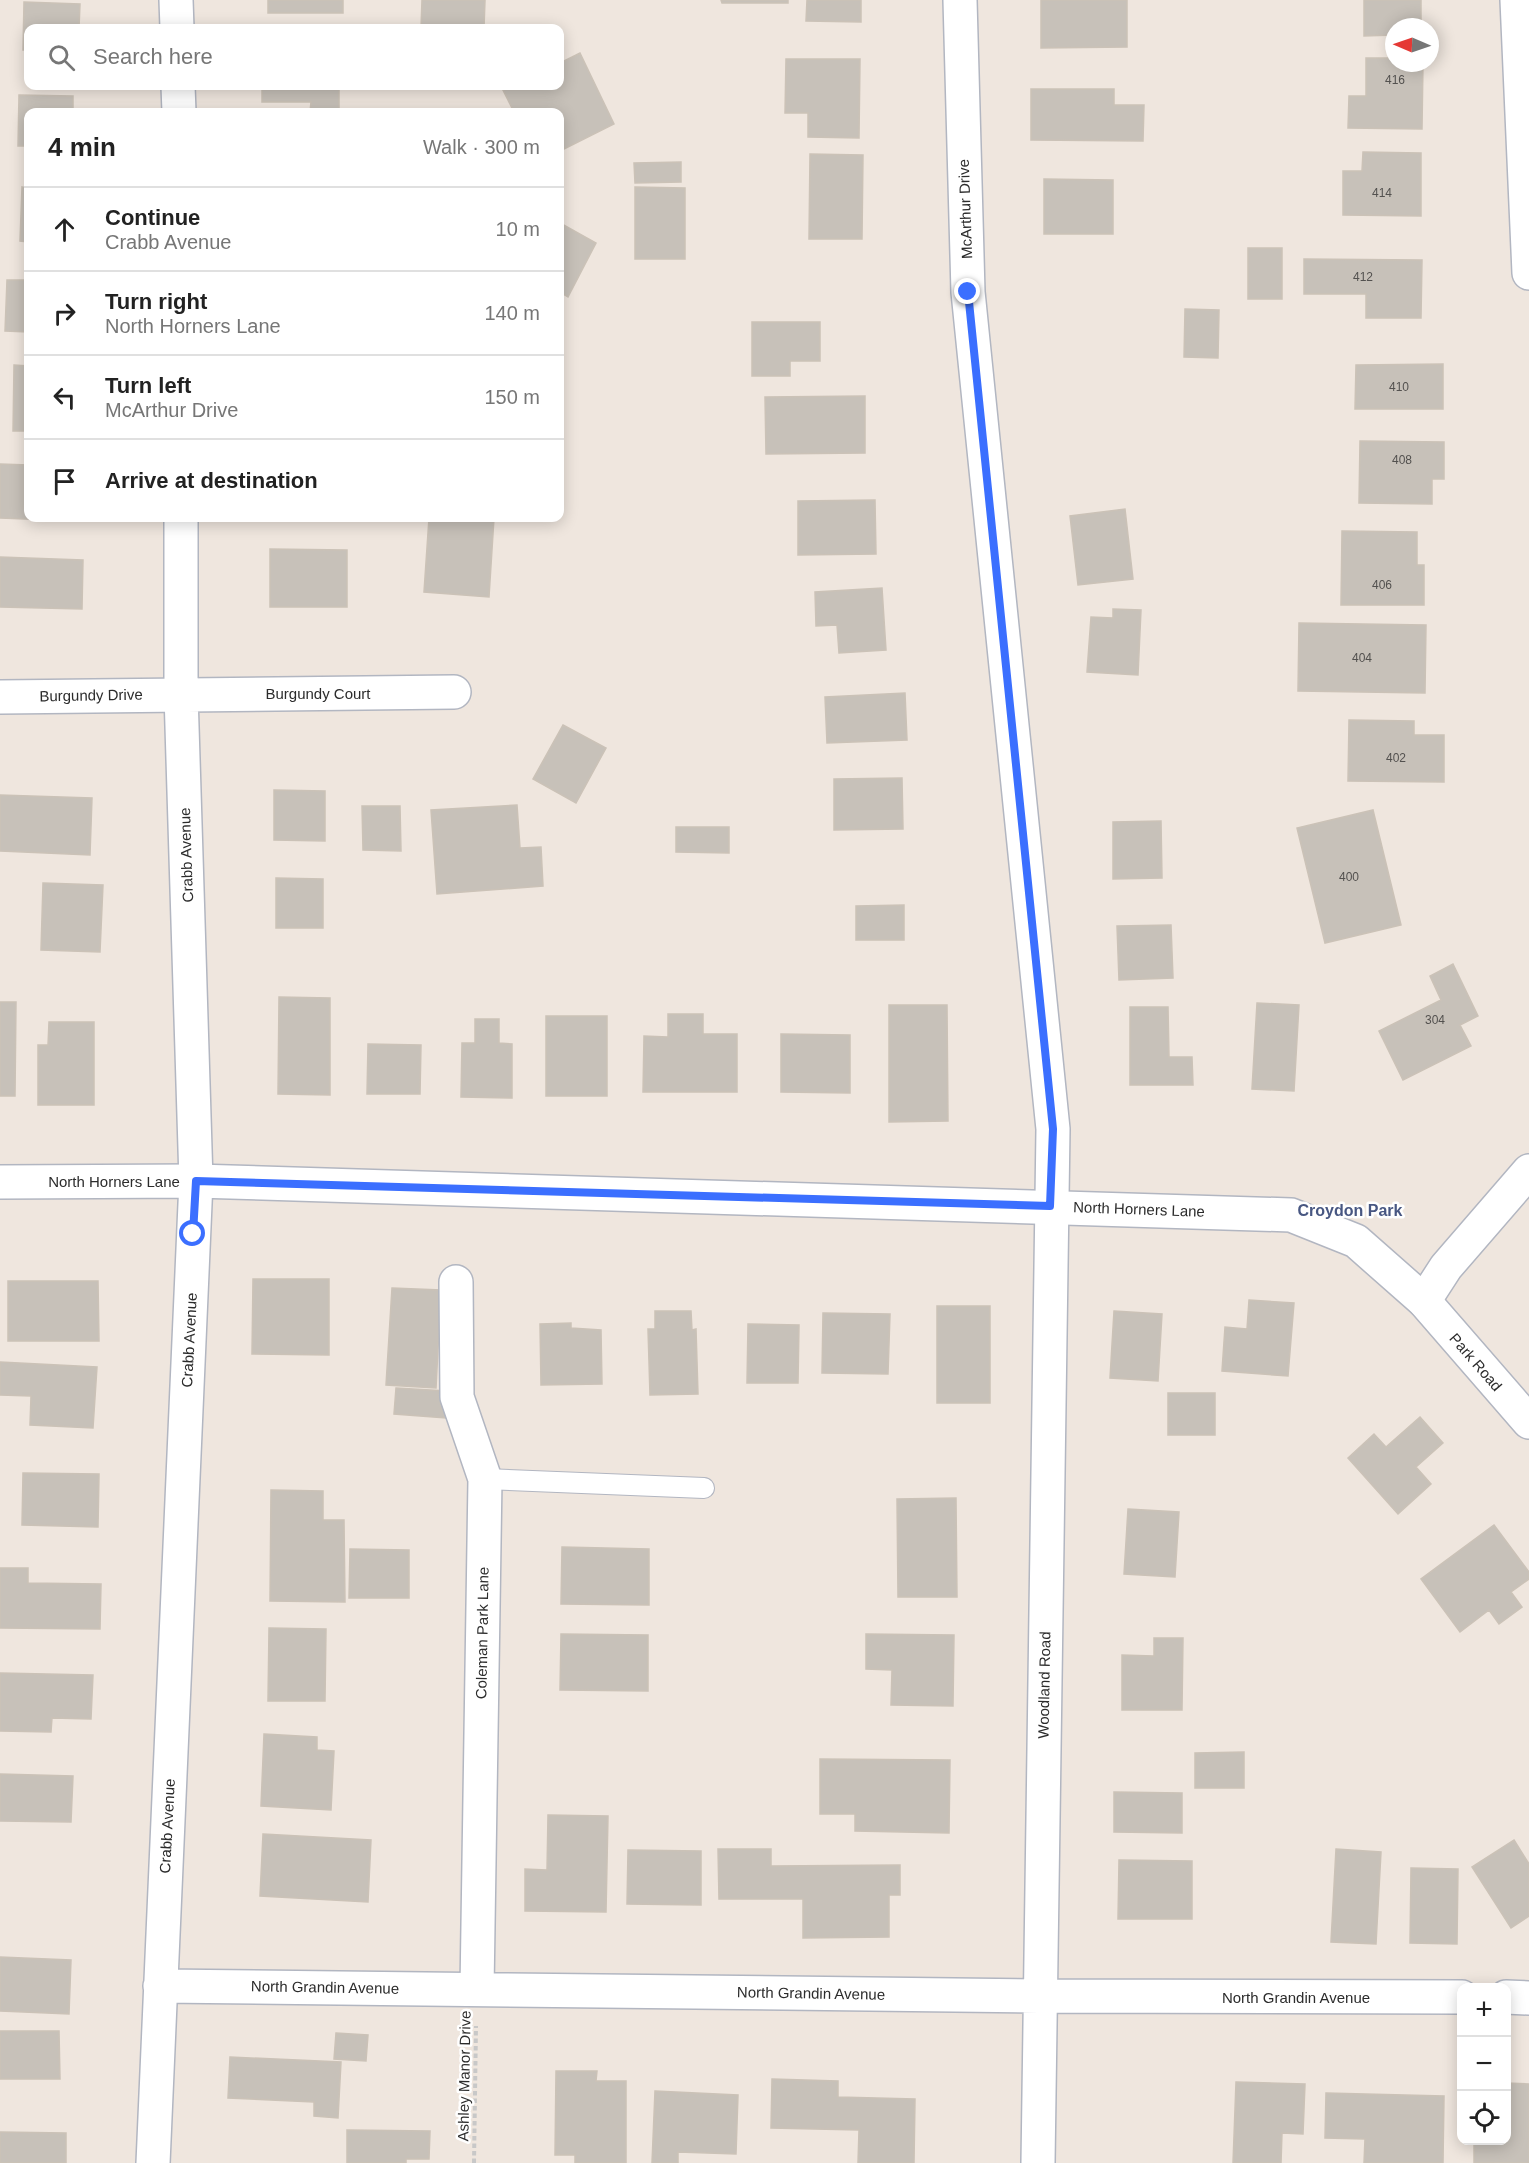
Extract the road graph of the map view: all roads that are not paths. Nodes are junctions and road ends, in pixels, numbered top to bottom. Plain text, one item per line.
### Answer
1 (176, 0) edge
2 (960, 0) edge
3 (1517, 0) edge
4 (177, 24) edge
5 (178, 90) edge
6 (179, 108) edge
7 (1529, 273) edge
8 (181, 522) edge
9 (454, 692) dead end
10 (182, 694) junction
11 (0, 697) edge
12 (1529, 1171) edge
13 (196, 1181) junction
14 (0, 1182) edge
15 (1050, 1206) junction
16 (456, 1282) dead end
17 (1424, 1301) junction
18 (1529, 1422) edge
19 (485, 1479) junction
20 (704, 1488) dead end
21 (160, 1986) junction
22 (477, 1989) junction
23 (1040, 1996) junction
24 (1457, 1997) edge
25 (1511, 1998) edge
26 (1529, 1998) edge
27 (153, 2163) edge
28 (1038, 2163) edge

1 - 4 street
2 - 15 street, McArthur Drive
3 - 7 street
5 - 6 street
8 - 10 street, Crabb Avenue
9 - 10 street, Burgundy Court
10 - 11 street, Burgundy Drive
10 - 13 street, Crabb Avenue
12 - 17 street
13 - 14 street, North Horners Lane
13 - 15 street, North Horners Lane
13 - 21 street, Crabb Avenue
15 - 17 street, North Horners Lane
15 - 23 street, Woodland Road
16 - 19 street, Coleman Park Lane
17 - 18 street, Park Road
19 - 20 lane
19 - 22 street, Coleman Park Lane
21 - 22 street, North Grandin Avenue
21 - 27 street, Crabb Avenue
22 - 23 street, North Grandin Avenue
23 - 24 street, North Grandin Avenue
23 - 28 street, Woodland Road
25 - 26 street

